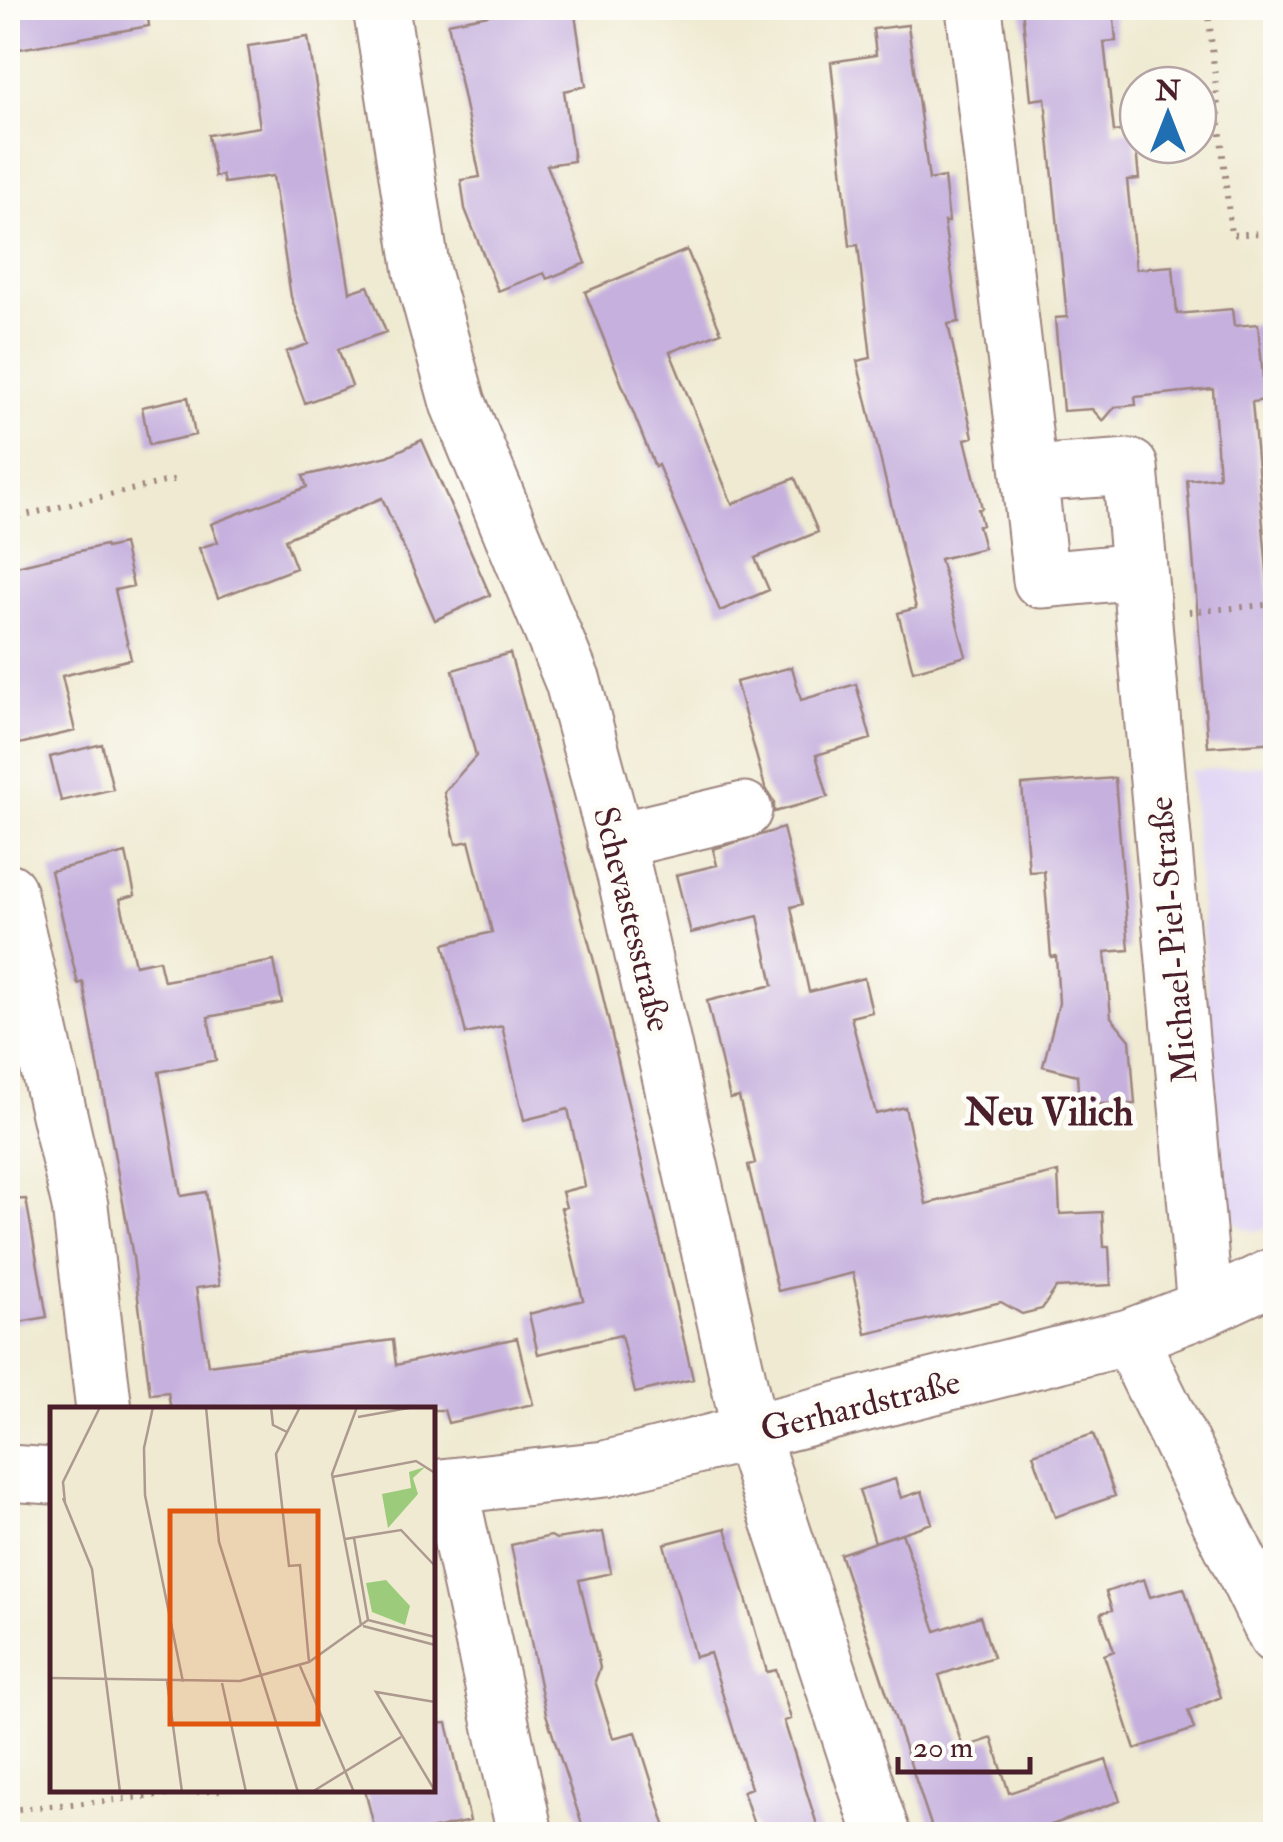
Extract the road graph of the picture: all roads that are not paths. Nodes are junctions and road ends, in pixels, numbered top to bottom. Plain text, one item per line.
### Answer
1 (381, 8) edge
2 (974, 8) edge
3 (1029, 474) junction
4 (1141, 594) junction
5 (744, 810) dead end
6 (620, 858) junction
7 (8, 892) edge
8 (1276, 1275) edge
9 (1205, 1308) junction
10 (1129, 1337) junction
11 (104, 1407) edge
12 (750, 1432) junction
13 (8, 1473) edge
14 (50, 1476) edge
15 (441, 1488) edge
16 (1276, 1636) edge
17 (525, 1834) edge
18 (882, 1834) edge

1 - 6 street, Schevastesstraße
2 - 3 street
3 - 4 street
3 - 4 street, Michael-Piel-Straße
4 - 9 street, Michael-Piel-Straße
5 - 6 street
6 - 12 street, Schevastesstraße
7 - 11 street
8 - 9 street, Gerhardstraße
9 - 10 street, Gerhardstraße
10 - 12 street, Gerhardstraße
10 - 16 street
12 - 15 street, Gerhardstraße
12 - 18 street, Schevastesstraße
13 - 14 street
15 - 17 street

